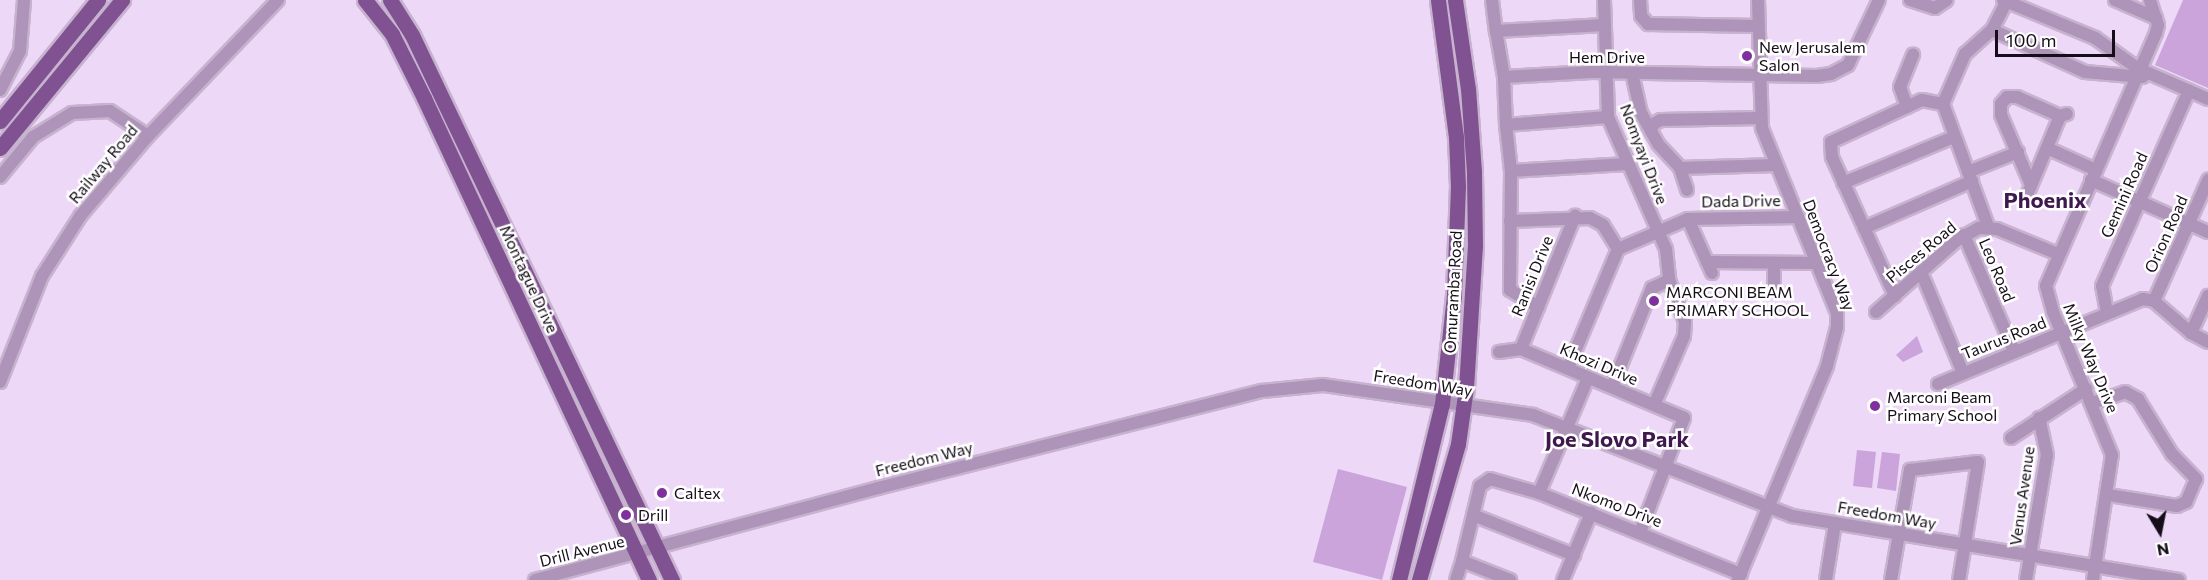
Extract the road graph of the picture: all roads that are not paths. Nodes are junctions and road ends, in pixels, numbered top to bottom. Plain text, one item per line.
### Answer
1 (24, 0) edge
2 (98, 0) edge
3 (122, 0) edge
4 (279, 0) edge
5 (365, 0) edge
6 (390, 0) edge
7 (1438, 0) edge
8 (1455, 0) edge
9 (1492, 0) edge
10 (1604, 0) edge
11 (1640, 0) edge
12 (1758, 0) edge
13 (1879, 0) edge
14 (1911, 0) edge
15 (1947, 0) edge
16 (2115, 0) edge
17 (2150, 0) edge
18 (2006, 1) edge
19 (2156, 18) junction
20 (1604, 25) junction
21 (1757, 26) junction
22 (1992, 30) junction
23 (1496, 31) junction
24 (1913, 54) dead end
25 (1604, 73) junction
26 (1632, 73) junction
27 (2139, 74) junction
28 (1757, 75) junction
29 (1504, 77) junction
30 (0, 90) edge
31 (2188, 91) junction
32 (2208, 99) edge
33 (1943, 104) junction
34 (1907, 106) junction
35 (1608, 117) junction
36 (1761, 118) junction
37 (0, 121) edge
38 (1506, 125) junction
39 (1651, 132) junction
40 (148, 136) junction
41 (1954, 137) junction
42 (0, 148) edge
43 (2047, 148) junction
44 (2018, 152) junction
45 (1628, 164) junction
46 (1776, 165) junction
47 (1680, 168) junction
48 (1511, 171) junction
49 (2094, 175) junction
50 (1970, 176) junction
51 (0, 177) edge
52 (2208, 180) edge
53 (1843, 183) junction
54 (1688, 190) dead end
55 (2139, 202) junction
56 (1575, 216) junction
57 (1798, 218) junction
58 (1688, 219) junction
59 (1510, 221) junction
60 (2188, 225) junction
61 (1988, 226) junction
62 (1864, 228) junction
63 (1659, 231) junction
64 (2208, 232) edge
65 (1964, 235) junction
66 (1618, 249) junction
67 (2058, 254) junction
68 (1774, 263) junction
69 (1816, 263) junction
70 (1921, 272) junction
71 (1669, 280) junction
72 (1774, 288) dead end
73 (1894, 296) junction
74 (2208, 296) edge
75 (2154, 301) junction
76 (1538, 307) junction
77 (1876, 312) dead end
78 (2107, 313) junction
79 (2062, 332) junction
80 (2191, 333) junction
81 (2208, 342) edge
82 (1521, 349) junction
83 (2014, 351) junction
84 (1499, 352) dead end
85 (1568, 368) junction
86 (1963, 372) junction
87 (1588, 378) junction
88 (0, 382) edge
89 (1938, 384) dead end
90 (1612, 387) junction
91 (2086, 389) junction
92 (2092, 403) junction
93 (1442, 404) junction
94 (1654, 405) junction
95 (1465, 406) junction
96 (2039, 418) junction
97 (1565, 426) junction
98 (2011, 438) dead end
99 (1664, 469) junction
100 (1539, 493) junction
101 (2108, 495) junction
102 (1766, 509) junction
103 (1591, 513) junction
104 (1473, 515) junction
105 (1835, 523) junction
106 (1640, 532) junction
107 (1899, 534) junction
108 (1965, 545) junction
109 (658, 548) junction
110 (637, 555) junction
111 (1574, 555) junction
112 (2031, 555) junction
113 (1462, 561) junction
114 (2095, 566) junction
115 (1740, 577) edge
116 (535, 580) edge
117 (649, 580) edge
118 (672, 580) edge
119 (1399, 580) edge
120 (1419, 580) edge
121 (1456, 580) edge
122 (1510, 580) edge
123 (1563, 580) edge
124 (1826, 580) edge
125 (1891, 580) edge
126 (1959, 580) edge
127 (2026, 580) edge
128 (2093, 580) edge
129 (2179, 580) edge

1 - 30 street
2 - 37 main road
3 - 42 main road
4 - 40 street, Railway Road
5 - 110 main road, Montague Drive
6 - 109 main road, Montague Drive
7 - 93 main road, Omuramba Road
8 - 95 main road, Omuramba Road
9 - 23 street
10 - 20 street, Nomyayi Drive
11 - 21 street
12 - 21 street, Democracy Way
13 - 28 street, Hem Drive
14 - 15 street
16 - 19 street
17 - 19 street
18 - 22 street
18 - 27 street
19 - 27 street, Milky Way Drive
20 - 23 street
20 - 25 street, Nomyayi Drive
21 - 28 street, Democracy Way
22 - 27 street
22 - 33 street
23 - 29 street
24 - 34 street
25 - 26 street, Hem Drive
25 - 29 street, Hem Drive
25 - 35 street, Nomyayi Drive
26 - 28 street, Hem Drive
26 - 39 street
27 - 31 street
27 - 49 street, Milky Way Drive
28 - 36 street, Democracy Way
29 - 38 street
31 - 32 street
31 - 55 street, Gemini Road
33 - 34 street
33 - 41 street
34 - 53 street
35 - 38 street
35 - 45 street, Nomyayi Drive
36 - 39 street
36 - 46 street, Democracy Way
38 - 48 street
39 - 47 street
40 - 51 street
40 - 88 street, Railway Road
41 - 50 street
41 - 53 street
43 - 44 street
43 - 44 street
43 - 49 street
44 - 50 street
45 - 48 street
45 - 63 street, Nomyayi Drive
46 - 47 street
46 - 57 street, Democracy Way
47 - 54 street
48 - 59 street
49 - 55 street
49 - 67 street, Milky Way Drive
50 - 61 street
50 - 62 street
52 - 60 street, Orion Road
53 - 62 street
55 - 60 street
55 - 78 street, Gemini Road
56 - 59 street
56 - 66 street
56 - 76 street, Ranisi Drive
57 - 58 street, Dada Drive
57 - 69 street, Democracy Way
58 - 63 street, Dada Drive
58 - 68 street
59 - 76 street
60 - 64 street
60 - 75 street, Orion Road
61 - 65 street, Pisces Road
61 - 67 street
62 - 73 street
63 - 66 street, Dada Drive
63 - 71 street, Nomyayi Drive
65 - 70 street, Pisces Road
65 - 83 street, Leo Road
66 - 85 street
67 - 79 street, Milky Way Drive
68 - 69 street
68 - 72 street
69 - 102 street, Democracy Way
70 - 73 street, Pisces Road
70 - 86 street
71 - 90 street
71 - 94 street, Nomyayi Drive
73 - 77 street, Pisces Road
74 - 80 street
75 - 78 street, Taurus Road
75 - 80 street
76 - 82 street, Ranisi Drive
78 - 79 street, Taurus Road
79 - 83 street, Taurus Road
79 - 91 street, Milky Way Drive
80 - 81 street
82 - 84 street, Khozi Drive
82 - 85 street, Khozi Drive
83 - 86 street, Taurus Road
85 - 87 street, Khozi Drive
86 - 89 street, Taurus Road
87 - 90 street, Khozi Drive
87 - 97 street
90 - 94 street, Khozi Drive
91 - 92 street, Milky Way Drive
91 - 96 street
92 - 101 street, Milky Way Drive
92 - 101 street
93 - 95 street, Freedom Way
93 - 109 street, Freedom Way
93 - 119 main road, Omuramba Road
94 - 99 street, Khozi Drive
95 - 97 street, Freedom Way
95 - 120 main road, Omuramba Road
96 - 98 street
96 - 112 street, Venus Avenue
97 - 99 street, Freedom Way
97 - 100 street
99 - 102 street, Freedom Way
99 - 106 street
100 - 103 street, Nkomo Drive
100 - 104 street, Nkomo Drive
101 - 114 street, Milky Way Drive
102 - 105 street, Freedom Way
102 - 115 street, Democracy Way
103 - 106 street, Nkomo Drive
103 - 111 street
104 - 111 street
104 - 113 street
105 - 107 street, Freedom Way
105 - 124 street
106 - 115 street, Nkomo Drive
107 - 108 street, Freedom Way
107 - 108 street
107 - 125 street
108 - 112 street, Freedom Way
108 - 126 street
109 - 110 street, Freedom Way
109 - 118 main road, Montague Drive
110 - 116 street, Drill Avenue
110 - 117 main road, Montague Drive
111 - 123 street
112 - 114 street, Freedom Way
112 - 127 street, Venus Avenue
113 - 121 street
113 - 122 street
114 - 128 street, Milky Way Drive
114 - 129 street, Freedom Way

